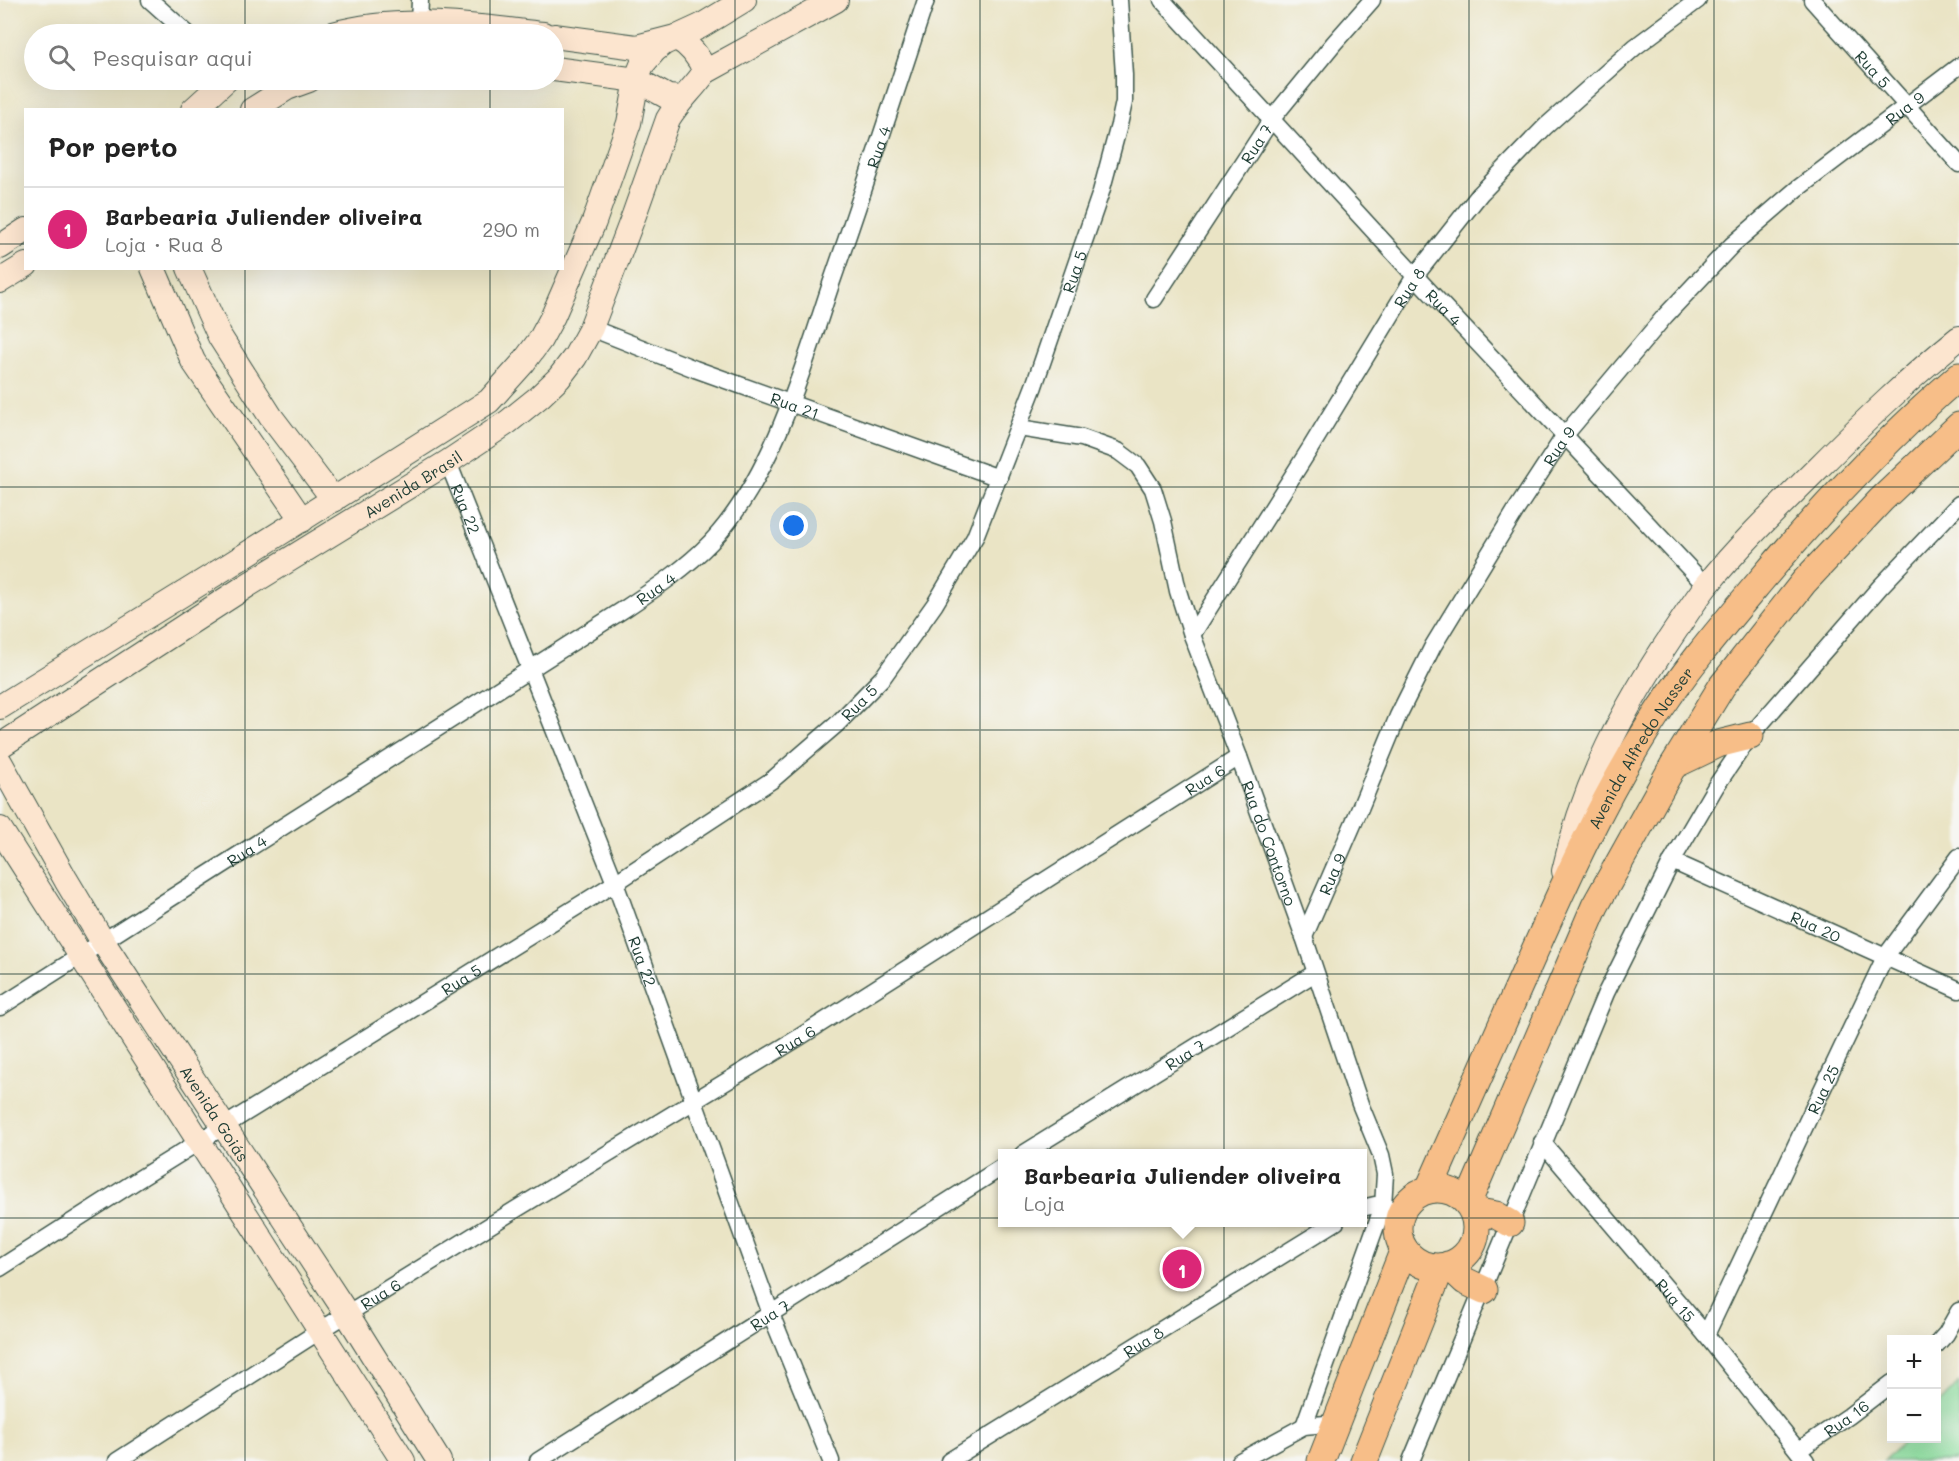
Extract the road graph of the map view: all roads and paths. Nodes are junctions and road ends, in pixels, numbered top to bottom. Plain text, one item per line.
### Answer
1 (150, 0) edge
2 (744, 0) edge
3 (836, 0) edge
4 (926, 0) edge
5 (1119, 0) edge
6 (1161, 0) edge
7 (1372, 0) edge
8 (1698, 0) edge
9 (1812, 0) edge
10 (420, 12) edge
11 (177, 24) edge
12 (382, 24) edge
13 (487, 24) edge
14 (564, 37) edge
15 (675, 37) junction
16 (1959, 66) edge
17 (564, 70) edge
18 (705, 72) junction
19 (637, 80) junction
20 (215, 90) edge
21 (284, 90) edge
22 (682, 98) junction
23 (1907, 106) junction
24 (195, 108) edge
25 (255, 108) edge
26 (1271, 120) junction
27 (1959, 164) edge
28 (24, 231) edge
29 (0, 247) edge
30 (0, 253) edge
31 (154, 270) edge
32 (190, 270) edge
33 (13, 273) edge
34 (1415, 276) junction
35 (1154, 299) dead end
36 (591, 328) junction
37 (1959, 338) edge
38 (1959, 376) edge
39 (489, 401) junction
40 (791, 402) junction
41 (508, 422) junction
42 (1959, 426) edge
43 (1019, 428) junction
44 (1565, 435) junction
45 (448, 462) junction
46 (999, 478) junction
47 (334, 500) junction
48 (1959, 505) edge
49 (302, 520) junction
50 (228, 566) junction
51 (248, 585) junction
52 (1706, 586) junction
53 (1192, 635) junction
54 (531, 670) junction
55 (0, 707) edge
56 (1750, 736) junction
57 (0, 746) edge
58 (1239, 757) junction
59 (0, 762) edge
60 (1673, 765) junction
61 (0, 829) edge
62 (1959, 857) edge
63 (1672, 861) junction
64 (615, 883) junction
65 (1559, 895) junction
66 (1304, 937) junction
67 (103, 942) junction
68 (81, 956) junction
69 (1885, 957) junction
70 (1315, 973) junction
71 (1959, 990) edge
72 (0, 1007) edge
73 (695, 1101) junction
74 (224, 1127) junction
75 (200, 1142) junction
76 (1542, 1142) junction
77 (1031, 1149) edge
78 (998, 1170) edge
79 (1429, 1189) junction
80 (1367, 1207) edge
81 (1470, 1207) junction
82 (1392, 1209) junction
83 (1510, 1223) junction
84 (1328, 1227) edge
85 (1404, 1249) junction
86 (1445, 1266) junction
87 (0, 1268) edge
88 (1484, 1290) junction
89 (1959, 1311) edge
90 (347, 1314) junction
91 (771, 1314) junction
92 (321, 1330) junction
93 (1706, 1335) junction
94 (1941, 1338) edge
95 (1887, 1387) edge
96 (1336, 1423) junction
97 (1304, 1426) junction
98 (1802, 1456) edge
99 (117, 1461) edge
100 (403, 1461) edge
101 (439, 1461) edge
102 (538, 1461) edge
103 (831, 1461) edge
104 (949, 1461) edge
105 (1240, 1461) edge
106 (1321, 1461) edge
107 (1364, 1461) edge
108 (1411, 1461) edge

1 - 11 street
2 - 15 street, Avenida Brasil
3 - 18 street, Avenida Brasil
4 - 40 street, Rua 4
5 - 43 street, Rua 5
6 - 26 street, Rua 4
7 - 26 street, Rua 7
8 - 34 street, Rua 8
9 - 23 street, Rua 5
10 - 12 street
10 - 13 street
14 - 15 street, Avenida Brasil
15 - 18 street
15 - 19 street, Avenida Brasil
16 - 23 street, Rua 9
17 - 19 street
18 - 22 street, Avenida Brasil
19 - 22 street
19 - 39 street, Avenida Brasil
20 - 24 street
21 - 25 street
22 - 36 street, Avenida Brasil
23 - 27 street, Rua 5
23 - 44 street, Rua 9
26 - 34 street, Rua 4
26 - 35 street, Rua 7
28 - 29 street
30 - 33 street
31 - 49 street
32 - 47 street
34 - 44 street, Rua 4
34 - 53 street, Rua 8
36 - 40 street, Rua 21
36 - 41 street, Avenida Brasil
37 - 52 street
38 - 65 main road, Avenida Alfredo Nasser
39 - 41 street
39 - 47 street, Avenida Brasil
40 - 46 street, Rua 21
40 - 54 street, Rua 4
41 - 45 street, Avenida Brasil
42 - 60 main road
43 - 46 street, Rua 5
43 - 53 street, Rua do Contorno
44 - 52 street, Rua 4
44 - 66 street, Rua 9
45 - 51 street, Avenida Brasil
45 - 54 street, Rua 22
46 - 64 street, Rua 5
47 - 49 street, Avenida Brasil
48 - 56 street
49 - 50 street, Avenida Brasil
50 - 51 street
50 - 55 street, Avenida Brasil
51 - 57 street, Avenida Brasil
52 - 65 street
53 - 58 street, Rua do Contorno
54 - 64 street, Rua 22
54 - 67 street, Rua 4
56 - 60 main road
56 - 63 street
58 - 66 street, Rua do Contorno
58 - 73 street, Rua 6
59 - 67 street, Avenida Goiás
60 - 81 main road
61 - 68 street, Avenida Goiás
62 - 69 street, Rua 25
63 - 69 street, Rua 20
63 - 76 street
64 - 73 street, Rua 22
64 - 74 street, Rua 5
65 - 79 main road, Avenida Alfredo Nasser
66 - 70 street, Rua do Contorno
67 - 68 street, Rua 4
67 - 74 street, Avenida Goiás
68 - 72 street
68 - 75 street, Avenida Goiás
69 - 71 street, Rua 20
69 - 93 street, Rua 25
70 - 77 street, Rua 7
70 - 82 street, Rua do Contorno
73 - 90 street, Rua 6
73 - 91 street, Rua 22
74 - 75 street, Rua 5
74 - 90 street, Avenida Goiás
75 - 87 street
75 - 92 street, Avenida Goiás
76 - 83 street
76 - 93 street, Rua 15
78 - 91 street, Rua 7
79 - 81 main road
79 - 82 main road
80 - 82 street
81 - 83 main road
81 - 86 main road
82 - 85 main road
82 - 97 street, Rua do Contorno
83 - 88 street
84 - 104 street, Rua 8
85 - 86 main road
85 - 96 main road
86 - 88 main road
86 - 107 main road
88 - 108 street
89 - 94 street
90 - 92 street, Rua 6
90 - 101 street, Avenida Goiás
91 - 102 street, Rua 7
91 - 103 street, Rua 22
92 - 99 street
92 - 100 street, Avenida Goiás
93 - 98 street, Rua 15
95 - 98 street, Rua 16
96 - 97 street
96 - 106 main road
97 - 105 street

